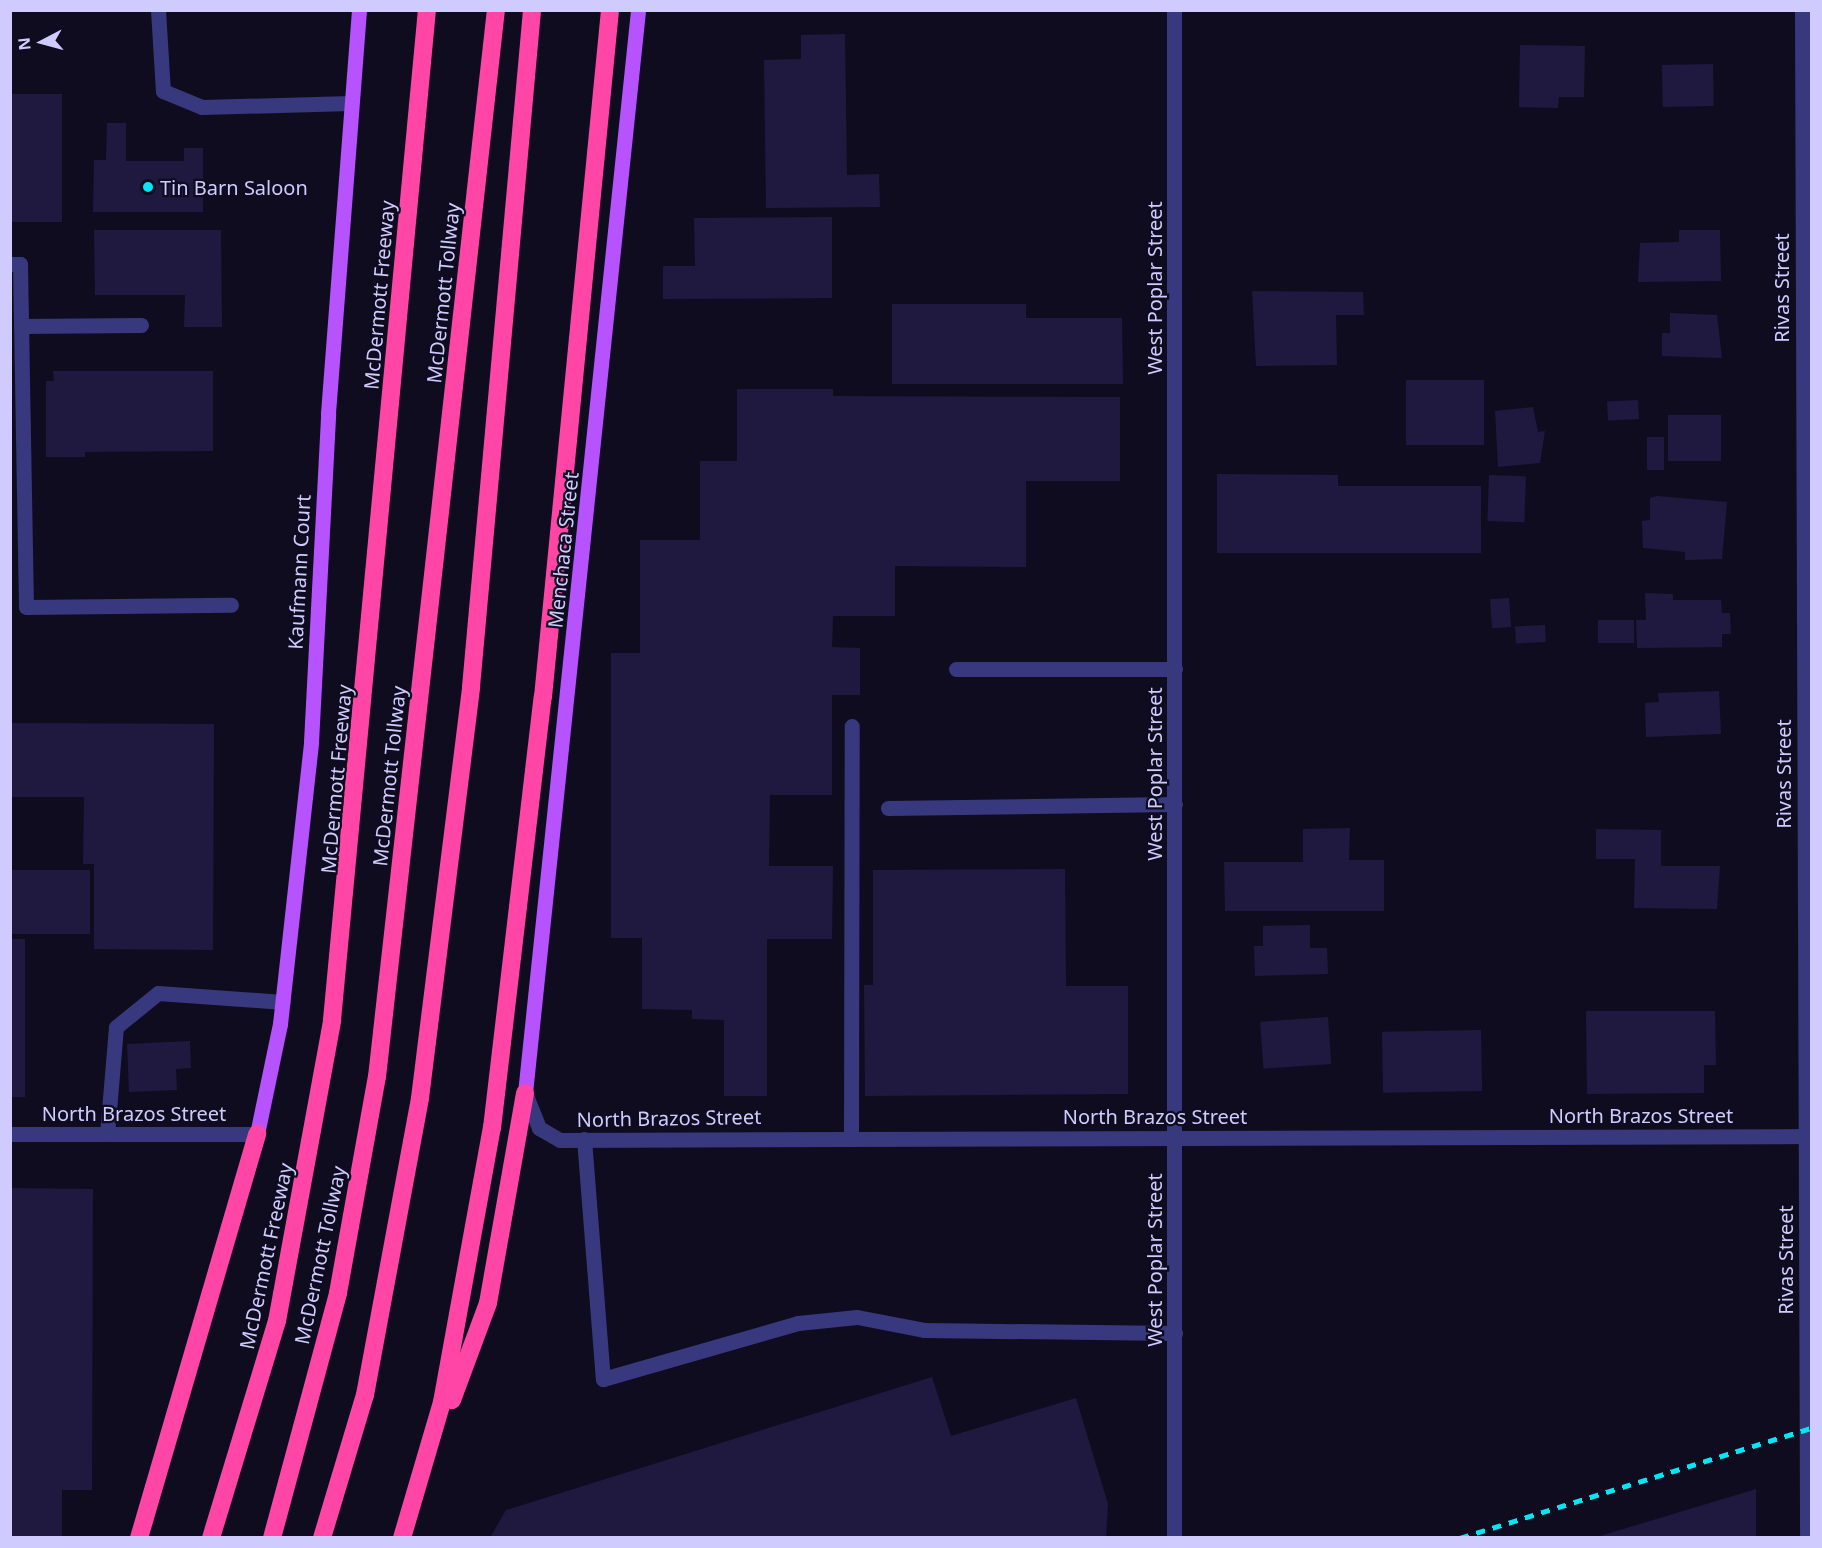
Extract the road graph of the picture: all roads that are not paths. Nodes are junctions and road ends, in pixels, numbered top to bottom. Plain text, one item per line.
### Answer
1 (158, 10) edge
2 (359, 10) edge
3 (428, 10) edge
4 (496, 10) edge
5 (532, 10) edge
6 (610, 10) edge
7 (638, 10) edge
8 (1174, 10) edge
9 (1802, 10) edge
10 (351, 103) junction
11 (10, 264) edge
12 (1807, 272) edge
13 (141, 325) dead end
14 (21, 326) junction
15 (1807, 555) edge
16 (231, 605) dead end
17 (956, 669) dead end
18 (1176, 669) junction
19 (852, 726) dead end
20 (1175, 804) junction
21 (888, 808) dead end
22 (1808, 846) edge
23 (283, 1002) junction
24 (525, 1093) junction
25 (10, 1134) edge
26 (107, 1134) junction
27 (257, 1134) junction
28 (1808, 1136) edge
29 (1176, 1137) junction
30 (851, 1138) junction
31 (584, 1139) junction
32 (1175, 1333) junction
33 (139, 1538) edge
34 (211, 1538) edge
35 (272, 1538) edge
36 (322, 1538) edge
37 (388, 1538) edge
38 (402, 1538) edge
39 (1174, 1538) edge
40 (1807, 1538) edge

1 - 10 street
2 - 10 main road, Kaufmann Court
3 - 34 highway, McDermott Freeway
4 - 35 highway, McDermott Tollway
5 - 36 highway
6 - 38 highway
7 - 24 main road, Menchaca Street
8 - 18 street, West Poplar Street
9 - 12 street, Rivas Street
10 - 23 main road, Kaufmann Court
11 - 14 street
12 - 15 street, Rivas Street
13 - 14 street
14 - 16 street
15 - 22 street, Rivas Street
17 - 18 street
18 - 20 street, West Poplar Street
19 - 30 street
20 - 21 street
20 - 29 street, West Poplar Street
22 - 28 street, Rivas Street
23 - 26 street
23 - 27 main road, Kaufmann Court
24 - 31 street, North Brazos Street
24 - 37 highway
25 - 26 street, North Brazos Street
26 - 27 street, North Brazos Street
27 - 33 highway
28 - 29 street, North Brazos Street
28 - 40 street, Rivas Street
29 - 30 street, North Brazos Street
29 - 32 street, West Poplar Street
30 - 31 street, North Brazos Street
31 - 32 street
32 - 39 street, West Poplar Street

